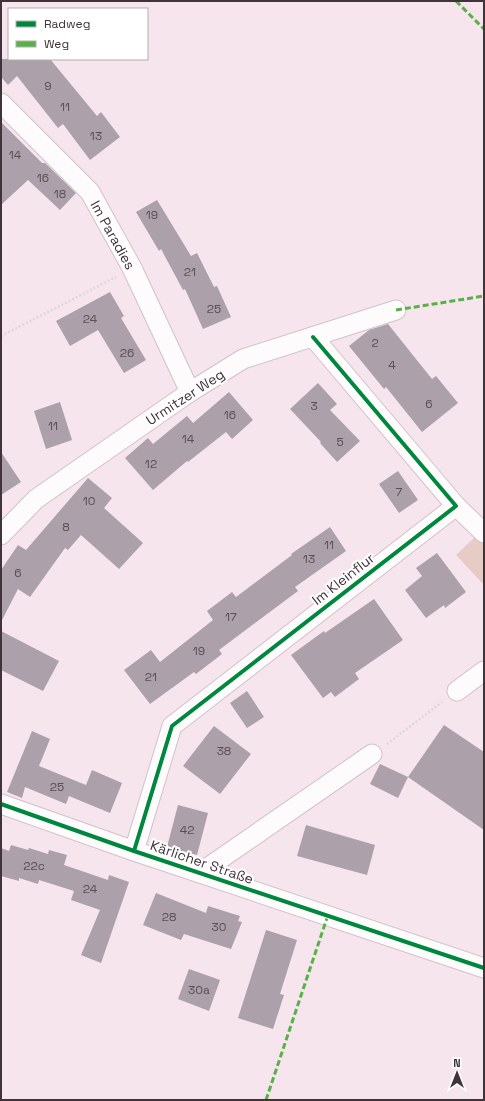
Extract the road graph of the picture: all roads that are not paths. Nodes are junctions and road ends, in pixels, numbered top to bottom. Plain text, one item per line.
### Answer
1 (1, 103) edge
2 (396, 310) dead end
3 (313, 337) junction
4 (190, 392) junction
5 (456, 506) junction
6 (484, 533) edge
7 (1, 535) edge
8 (484, 671) edge
9 (457, 691) road end
10 (372, 754) road end
11 (1, 804) edge
12 (134, 850) junction
13 (200, 873) junction
14 (484, 968) edge

1 - 4 street, Im Paradies
2 - 3 street, Urmitzer Weg
3 - 4 street, Urmitzer Weg
3 - 5 street
4 - 7 street, Urmitzer Weg
5 - 6 street
5 - 12 street, Im Kleinflur
8 - 9 street
10 - 13 street
11 - 12 street, Kärlicher Straße
12 - 13 street, Kärlicher Straße
13 - 14 street, Kärlicher Straße

